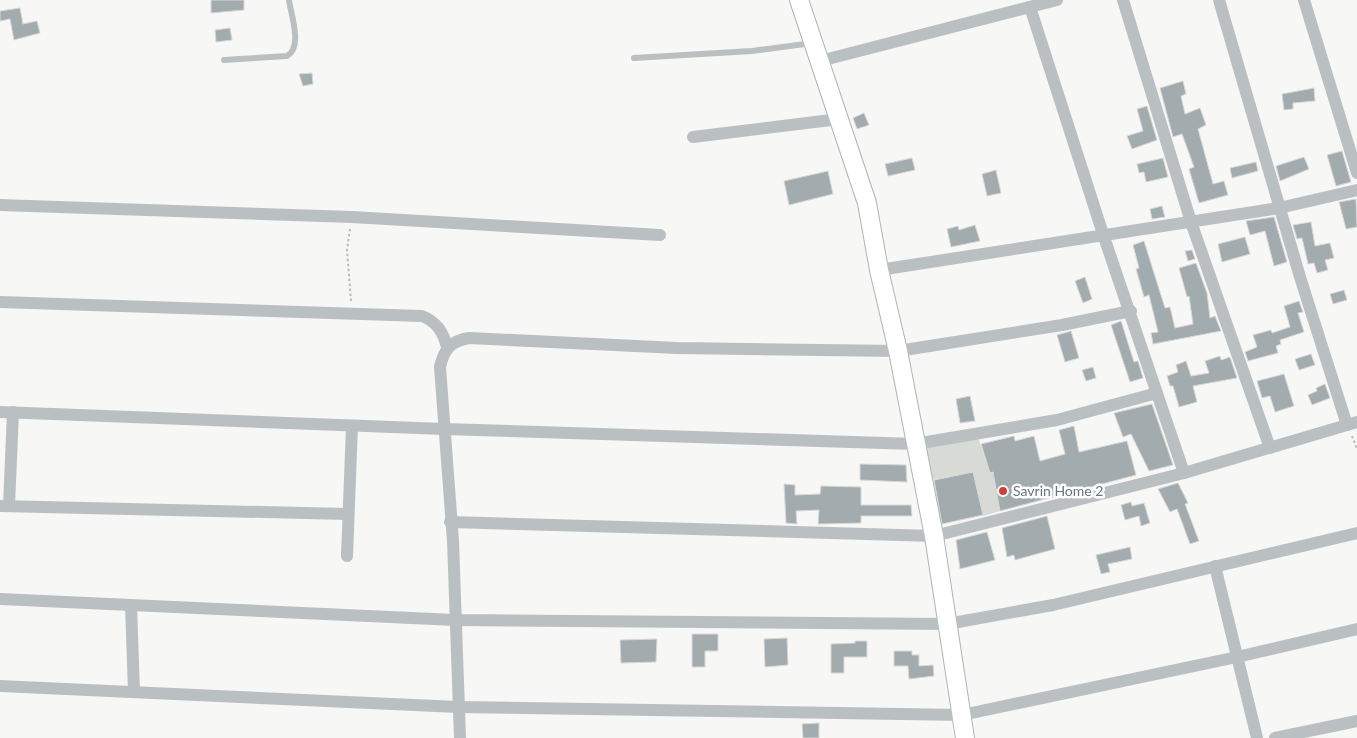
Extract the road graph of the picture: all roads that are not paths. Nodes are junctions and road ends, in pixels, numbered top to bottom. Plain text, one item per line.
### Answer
1 (289, 0) edge
2 (799, 0) edge
3 (1057, 0) edge
4 (1123, 0) edge
5 (1220, 0) edge
6 (1304, 0) edge
7 (1030, 7) junction
8 (814, 43) junction
9 (634, 58) dead end
10 (224, 60) dead end
11 (820, 61) junction
12 (839, 119) junction
13 (693, 137) dead end
14 (1357, 173) edge
15 (1357, 190) edge
16 (0, 205) edge
17 (1279, 208) junction
18 (1191, 222) junction
19 (660, 235) dead end
20 (1104, 237) junction
21 (879, 270) junction
22 (0, 302) edge
23 (1131, 311) junction
24 (447, 347) junction
25 (898, 351) junction
26 (1157, 393) junction
27 (0, 412) edge
28 (13, 412) junction
29 (1352, 423) edge
30 (352, 426) junction
31 (444, 429) junction
32 (915, 444) junction
33 (1270, 448) junction
34 (1184, 473) junction
35 (4, 506) edge
36 (348, 514) junction
37 (450, 522) junction
38 (1357, 533) edge
39 (934, 536) junction
40 (346, 556) dead end
41 (1215, 566) junction
42 (0, 599) edge
43 (131, 605) junction
44 (455, 620) junction
45 (946, 624) junction
46 (1357, 630) edge
47 (1237, 658) junction
48 (0, 686) edge
49 (134, 692) junction
50 (458, 707) junction
51 (962, 715) junction
52 (1357, 721) edge
53 (460, 738) edge
54 (965, 738) edge
55 (1257, 738) edge
56 (1276, 738) edge

1 - 10 lane
2 - 8 street
3 - 7 street
4 - 18 street
5 - 17 street
6 - 14 street
7 - 11 street
7 - 20 street
8 - 9 lane
8 - 11 street
11 - 12 street
12 - 13 street
12 - 21 street
15 - 17 street
16 - 19 street
17 - 18 street
17 - 29 street
18 - 20 street
18 - 33 street
20 - 21 street
20 - 23 street
21 - 25 street
22 - 24 street
23 - 25 street
23 - 26 street
24 - 25 street
24 - 31 street
25 - 32 street
26 - 32 street
26 - 34 street
27 - 28 street
28 - 30 street
28 - 35 street
29 - 33 street
30 - 31 street
30 - 36 street
31 - 32 street
31 - 37 street
32 - 39 street
33 - 34 street
34 - 39 street
35 - 36 street
36 - 40 street
37 - 39 street
37 - 44 street
38 - 41 street
39 - 45 street
41 - 45 street
41 - 47 street
42 - 43 street
43 - 44 street
43 - 49 street
44 - 45 street
44 - 50 street
45 - 51 street
46 - 47 street
47 - 51 street
47 - 55 street
48 - 49 street
49 - 50 street
50 - 51 street
50 - 53 street
51 - 54 street
52 - 56 street

